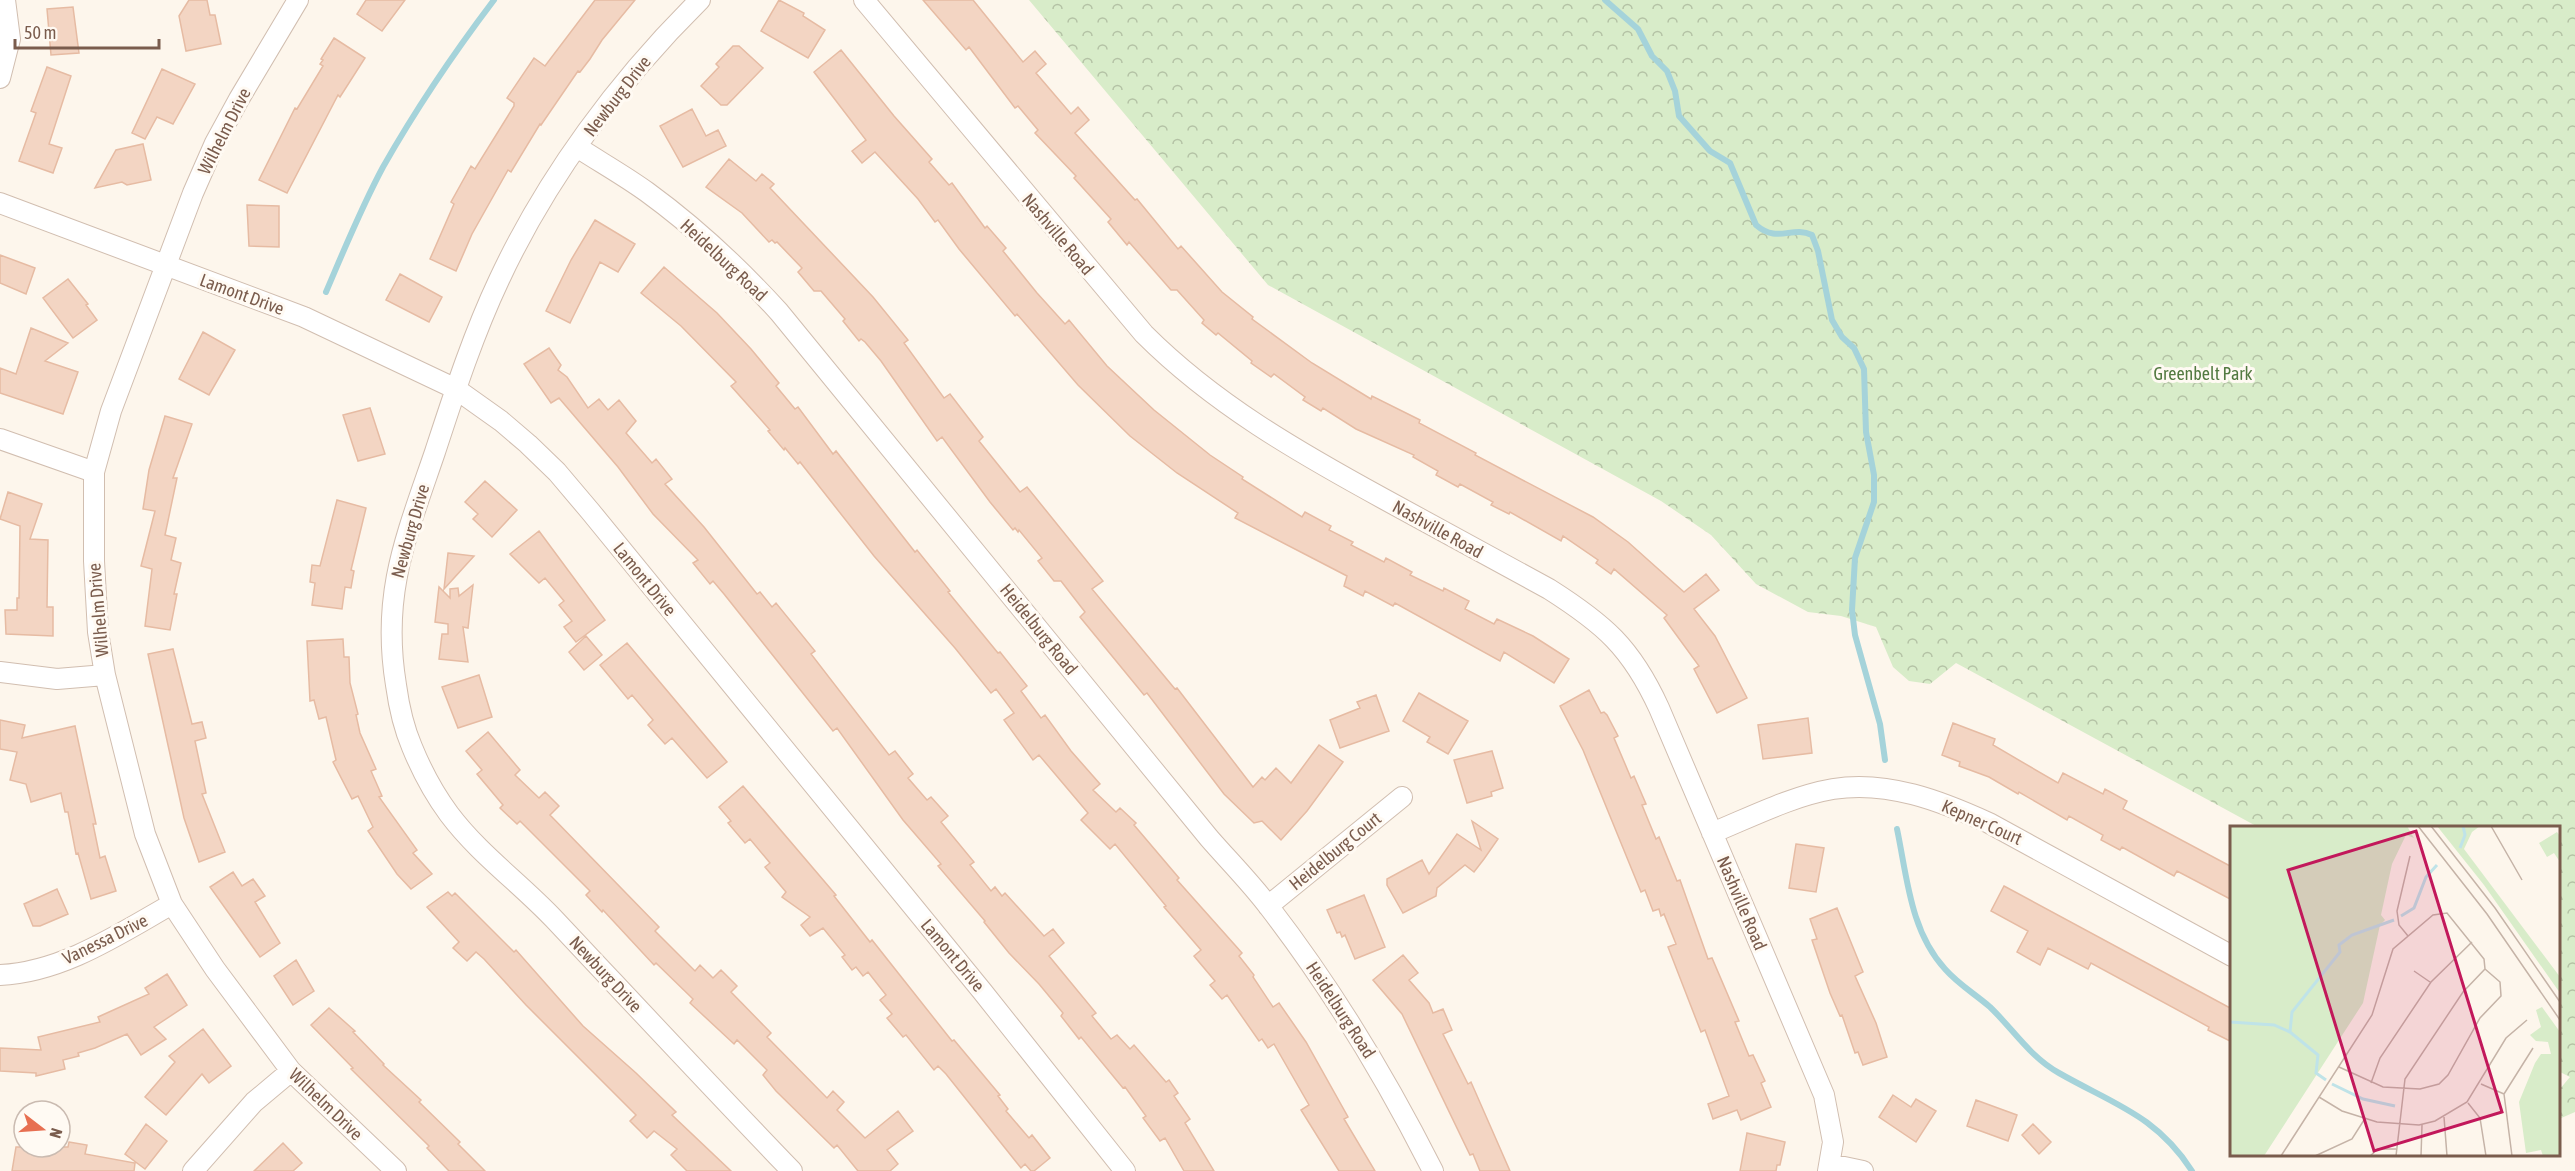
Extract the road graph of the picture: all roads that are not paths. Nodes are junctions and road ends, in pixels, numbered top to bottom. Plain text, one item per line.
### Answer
1 (5, 0) edge
2 (700, 0) edge
3 (864, 0) edge
4 (296, 1) edge
5 (0, 78) edge
6 (577, 147) junction
7 (0, 203) edge
8 (167, 267) junction
9 (456, 389) junction
10 (0, 439) edge
11 (94, 472) junction
12 (0, 672) edge
13 (105, 675) junction
14 (1402, 797) dead end
15 (1712, 833) junction
16 (172, 904) junction
17 (1268, 906) junction
18 (2230, 955) edge
19 (0, 975) edge
20 (291, 1071) junction
21 (1829, 1167) edge
22 (193, 1171) edge
23 (396, 1171) edge
24 (792, 1171) edge
25 (1125, 1171) edge
26 (1433, 1171) edge
27 (1863, 1171) edge

1 - 5 street
2 - 6 street, Newburg Drive
3 - 15 street, Nashville Road
4 - 8 street, Wilhelm Drive
6 - 9 street, Newburg Drive
6 - 17 street, Heidelburg Road
7 - 8 street, Lamont Drive
8 - 9 street, Lamont Drive
8 - 11 street, Wilhelm Drive
9 - 24 street, Newburg Drive
9 - 25 street, Lamont Drive
10 - 11 street
11 - 13 street, Wilhelm Drive
12 - 13 street
13 - 16 street, Wilhelm Drive
14 - 17 street, Heidelburg Court
15 - 18 street, Kepner Court
15 - 21 street, Nashville Road
16 - 19 street, Vanessa Drive
16 - 20 street, Wilhelm Drive
17 - 26 street, Heidelburg Road
20 - 22 street
20 - 23 street, Wilhelm Drive
21 - 27 street

